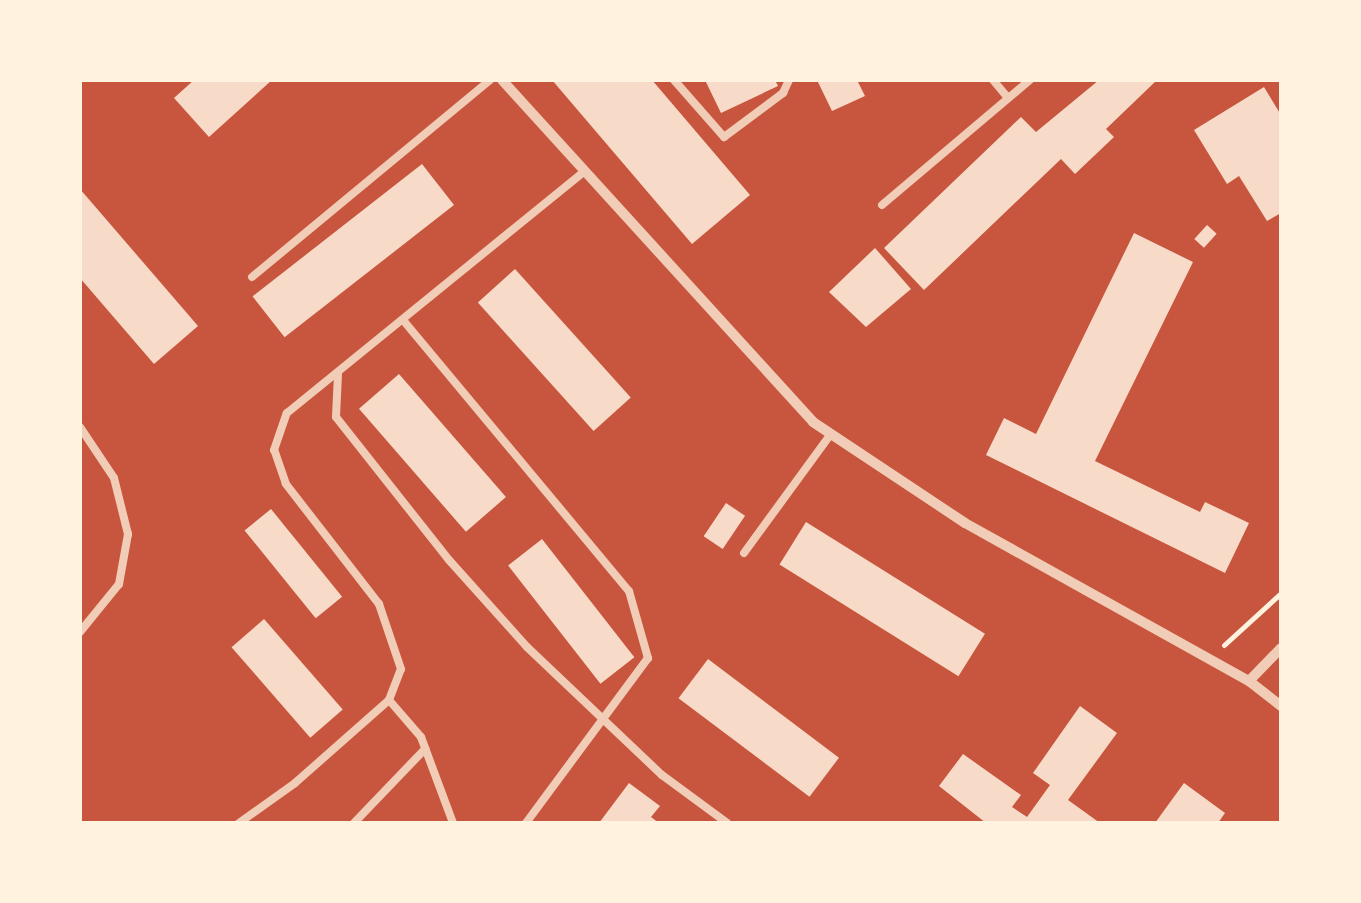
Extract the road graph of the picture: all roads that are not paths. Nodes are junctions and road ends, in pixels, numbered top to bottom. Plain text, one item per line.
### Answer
1 (490, 80) edge
2 (502, 80) edge
3 (674, 80) edge
4 (789, 80) edge
5 (993, 80) edge
6 (1030, 80) edge
7 (1008, 98) junction
8 (585, 172) junction
9 (882, 205) dead end
10 (252, 277) dead end
11 (403, 320) junction
12 (338, 374) junction
13 (80, 428) edge
14 (830, 435) junction
15 (744, 553) dead end
16 (80, 632) edge
17 (1281, 648) edge
18 (1249, 681) junction
19 (388, 700) junction
20 (1281, 706) edge
21 (604, 718) junction
22 (426, 749) junction
23 (239, 823) edge
24 (354, 823) edge
25 (453, 823) edge
26 (526, 823) edge
27 (727, 823) edge

1 - 10 lane
2 - 8 street
3 - 4 lane
5 - 7 lane
6 - 7 lane
7 - 9 lane
8 - 11 lane
8 - 14 street
11 - 12 lane
11 - 21 lane
12 - 19 lane
12 - 21 lane
13 - 16 lane
14 - 15 lane
14 - 18 street
17 - 18 street
18 - 20 street
19 - 22 lane
19 - 23 lane
21 - 26 lane
21 - 27 lane
22 - 24 lane
22 - 25 lane

